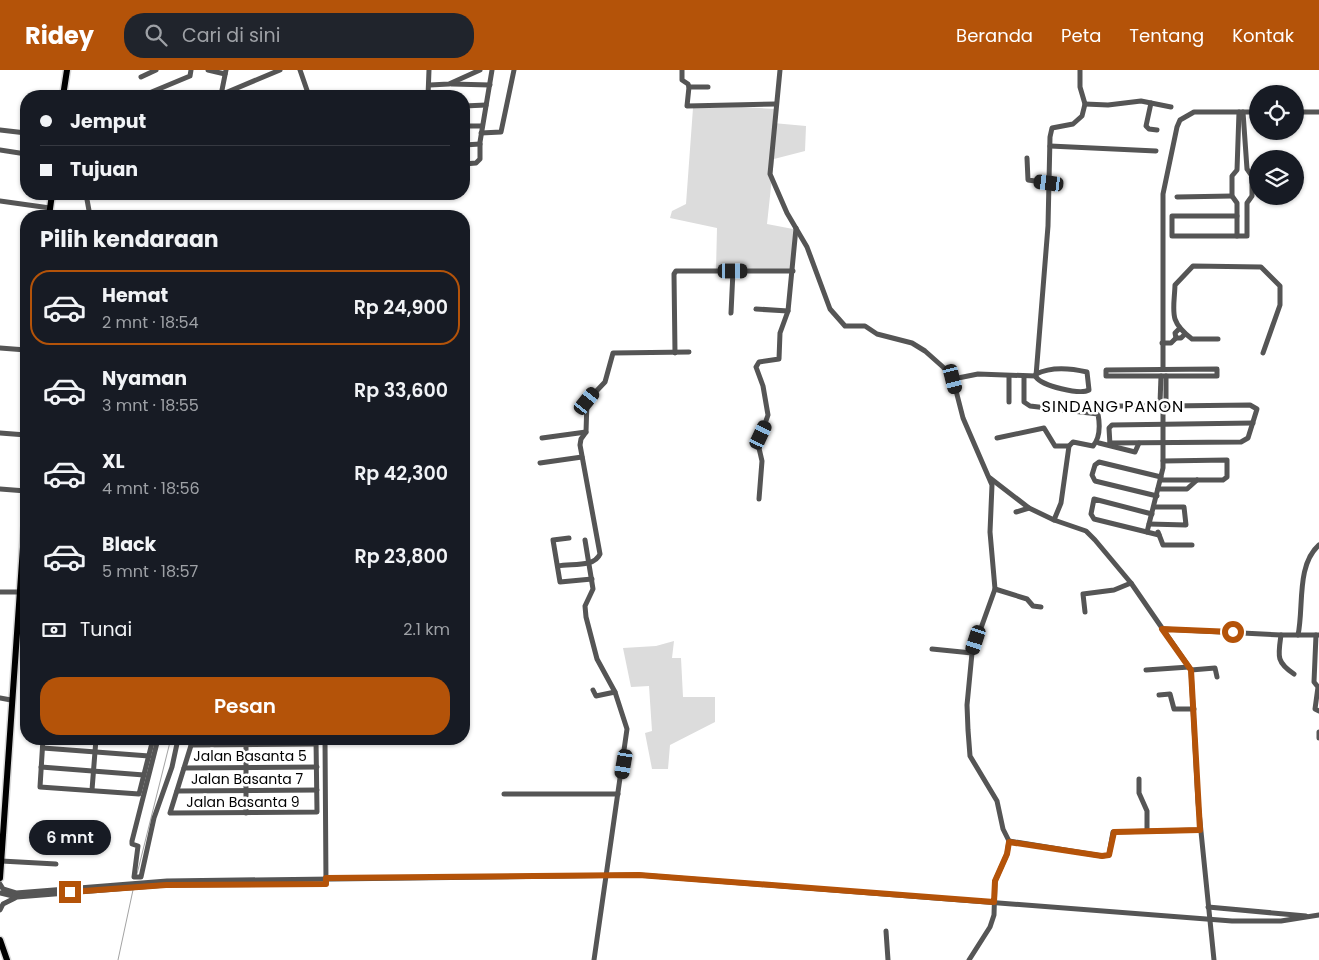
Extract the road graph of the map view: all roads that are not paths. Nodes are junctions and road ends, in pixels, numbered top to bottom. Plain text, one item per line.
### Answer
1 (67, 70) edge
2 (156, 70) edge
3 (191, 70) edge
4 (208, 70) edge
5 (278, 70) edge
6 (300, 70) edge
7 (428, 70) edge
8 (480, 70) edge
9 (492, 70) edge
10 (514, 70) edge
11 (682, 70) edge
12 (780, 70) edge
13 (1080, 70) edge
14 (226, 72) edge
15 (141, 77) dead end
16 (449, 84) junction
17 (430, 85) junction
18 (490, 85) junction
19 (689, 87) junction
20 (708, 87) dead end
21 (161, 88) joint
22 (64, 90) edge
23 (156, 90) edge
24 (222, 90) edge
25 (233, 90) edge
26 (307, 90) edge
27 (429, 90) edge
28 (776, 104) junction
29 (1085, 104) junction
30 (1151, 104) junction
31 (486, 105) junction
32 (470, 106) edge
33 (1171, 107) dead end
34 (1241, 112) junction
35 (1249, 112) edge
36 (1304, 112) edge
37 (1319, 112) edge
38 (470, 126) edge
39 (482, 126) junction
40 (0, 130) edge
41 (1157, 130) dead end
42 (20, 132) edge
43 (481, 133) junction
44 (1242, 139) junction
45 (480, 144) junction
46 (470, 145) edge
47 (1050, 146) junction
48 (0, 150) edge
49 (1156, 151) dead end
50 (20, 153) edge
51 (1027, 158) dead end
52 (470, 163) edge
53 (1247, 169) junction
54 (1237, 170) junction
55 (1049, 183) junction
56 (1232, 196) junction
57 (1177, 197) dead end
58 (51, 200) edge
59 (0, 201) edge
60 (1237, 203) junction
61 (1247, 203) junction
62 (50, 208) joint
63 (1237, 216) junction
64 (796, 227) junction
65 (1237, 236) junction
66 (733, 271) junction
67 (793, 271) junction
68 (756, 309) dead end
69 (788, 310) junction
70 (731, 313) dead end
71 (1180, 328) junction
72 (1185, 334) junction
73 (1176, 338) junction
74 (1218, 339) dead end
75 (1162, 343) junction
76 (0, 348) edge
77 (20, 350) edge
78 (689, 352) dead end
79 (675, 353) junction
80 (1263, 353) dead end
81 (1133, 369) junction
82 (1163, 369) junction
83 (1036, 376) junction
84 (1133, 376) junction
85 (1163, 376) junction
86 (1009, 377) junction
87 (1024, 377) junction
88 (953, 379) junction
89 (1009, 402) dead end
90 (1110, 406) dead end
91 (1163, 406) junction
92 (1252, 423) junction
93 (1163, 425) junction
94 (586, 432) junction
95 (0, 433) edge
96 (20, 435) edge
97 (542, 438) dead end
98 (997, 438) dead end
99 (1163, 442) junction
100 (1099, 443) dead end
101 (1139, 443) junction
102 (1110, 444) junction
103 (1069, 446) junction
104 (582, 457) junction
105 (1163, 461) junction
106 (540, 463) dead end
107 (990, 478) junction
108 (1161, 478) junction
109 (1197, 480) junction
110 (0, 489) edge
111 (1158, 489) junction
112 (20, 491) edge
113 (1157, 496) junction
114 (759, 499) dead end
115 (1154, 507) junction
116 (1029, 508) junction
117 (1016, 512) dead end
118 (1152, 514) junction
119 (1054, 520) junction
120 (1149, 524) junction
121 (1157, 526) junction
122 (1147, 532) junction
123 (1159, 535) junction
124 (570, 538) dead end
125 (585, 540) dead end
126 (1192, 545) dead end
127 (1319, 545) edge
128 (589, 562) junction
129 (558, 566) junction
130 (592, 579) junction
131 (1131, 583) junction
132 (994, 589) junction
133 (0, 592) edge
134 (20, 592) edge
135 (1041, 607) dead end
136 (1085, 612) dead end
137 (20, 617) edge
138 (1162, 629) junction
139 (1281, 635) junction
140 (1298, 635) junction
141 (1318, 635) edge
142 (932, 649) dead end
143 (972, 653) junction
144 (1190, 669) junction
145 (1146, 670) dead end
146 (1294, 674) dead end
147 (1217, 677) dead end
148 (593, 690) dead end
149 (615, 692) junction
150 (1159, 694) dead end
151 (0, 698) edge
152 (11, 700) junction
153 (1194, 709) junction
154 (1319, 711) edge
155 (1319, 732) edge
156 (1319, 738) edge
157 (42, 745) edge
158 (96, 745) edge
159 (152, 745) edge
160 (156, 745) edge
161 (176, 745) edge
162 (191, 745) edge
163 (246, 745) edge
164 (316, 745) edge
165 (325, 745) edge
166 (42, 748) junction
167 (95, 752) junction
168 (149, 756) junction
169 (41, 767) junction
170 (246, 767) junction
171 (316, 767) junction
172 (184, 768) junction
173 (93, 771) junction
174 (144, 775) junction
175 (1139, 779) dead end
176 (92, 790) junction
177 (246, 790) junction
178 (317, 790) junction
179 (177, 791) junction
180 (504, 794) dead end
181 (618, 794) junction
182 (246, 813) junction
183 (1200, 830) junction
184 (1147, 831) junction
185 (1009, 842) junction
186 (1, 859) edge
187 (56, 864) dead end
188 (606, 874) junction
189 (0, 878) edge
190 (326, 878) junction
191 (0, 884) edge
192 (0, 893) edge
193 (17, 897) junction
194 (994, 902) junction
195 (1208, 908) junction
196 (0, 910) edge
197 (1319, 916) edge
198 (1310, 917) junction
199 (1209, 919) junction
200 (886, 931) dead end
201 (0, 940) edge
202 (7, 960) edge
203 (594, 960) edge
204 (888, 960) edge
205 (968, 960) edge
206 (1214, 960) edge

1 - 22 main road
2 - 15 street
3 - 21 street
4 - 14 street
5 - 25 street
6 - 26 street
7 - 17 street
8 - 16 street
9 - 18 street
10 - 43 street
11 - 19 street
12 - 28 street
13 - 29 street
14 - 24 street
16 - 17 street
16 - 18 street
17 - 27 street
18 - 31 street
19 - 20 street
19 - 28 street
21 - 23 street
28 - 64 street
29 - 30 street
29 - 47 street
30 - 33 street
30 - 41 street
31 - 32 street
31 - 39 street
34 - 35 street
34 - 44 street
34 - 75 street
36 - 37 street
38 - 39 street
39 - 43 street
40 - 42 street
43 - 45 street
44 - 53 street
44 - 54 street
45 - 46 street
45 - 52 street
47 - 49 street
47 - 55 street
48 - 50 street
51 - 55 street
53 - 54 street
53 - 61 street
54 - 56 street
55 - 83 street
56 - 57 street
56 - 60 street
58 - 62 main road
59 - 62 street
60 - 61 street
60 - 63 street
61 - 65 street
63 - 65 street
63 - 65 street
64 - 67 street
64 - 88 street
66 - 67 street
66 - 70 street
66 - 79 street
67 - 69 street
68 - 69 street
69 - 114 street
71 - 72 street
71 - 73 street
71 - 80 street
72 - 73 street
72 - 74 street
73 - 75 street
75 - 82 street
76 - 77 street
78 - 79 street
79 - 94 street
81 - 82 street
81 - 84 street
81 - 84 street
82 - 85 street
83 - 83 street
83 - 87 street
84 - 85 street
85 - 91 street
86 - 87 street
86 - 88 street
86 - 89 street
87 - 103 street
88 - 107 street
90 - 91 street
91 - 92 street
91 - 93 street
92 - 93 street
92 - 99 street
93 - 99 street
93 - 102 street
94 - 97 street
94 - 104 street
95 - 96 street
98 - 103 street
99 - 101 street
99 - 105 street
100 - 102 street
101 - 102 street
101 - 102 street
103 - 119 street
104 - 106 street
104 - 128 street
105 - 108 street
105 - 109 street
107 - 116 street
107 - 132 street
108 - 109 street
108 - 111 street
108 - 113 street
109 - 111 street
110 - 112 street
111 - 113 street
113 - 115 street
115 - 118 street
115 - 121 street
116 - 117 street
116 - 119 street
118 - 120 street
118 - 122 street
119 - 131 street
120 - 121 street
120 - 122 street
121 - 123 street
122 - 123 street
123 - 126 street
124 - 129 street
125 - 128 street
127 - 140 street
128 - 129 street
128 - 130 street
129 - 130 street
130 - 149 street
131 - 136 street
131 - 138 street
132 - 135 street
132 - 143 street
133 - 134 street
137 - 152 main road
138 - 139 street
138 - 144 street
139 - 140 street
139 - 146 street
140 - 141 street
141 - 154 street
142 - 143 street
143 - 185 street
144 - 145 street
144 - 147 street
144 - 153 street
148 - 149 street
149 - 181 street
150 - 153 street
151 - 152 street
152 - 186 main road
153 - 183 street
155 - 156 street
157 - 166 street
158 - 167 street
159 - 168 street
160 - 161 street
162 - 172 street
163 - 170 street
164 - 171 street
165 - 190 street
166 - 167 street
166 - 169 street
167 - 168 street
167 - 173 street
168 - 174 street
169 - 173 street
169 - 176 street
170 - 171 street, Jalan Basanta 5
170 - 172 street, Jalan Basanta 5
170 - 177 street
171 - 178 street
172 - 179 street
173 - 174 street
173 - 176 street
174 - 176 street
175 - 184 street
177 - 178 street, Jalan Basanta 7
177 - 179 street, Jalan Basanta 7
177 - 182 street
178 - 182 street, Jalan Basanta 9
179 - 182 street, Jalan Basanta 9
180 - 181 street
181 - 188 street
183 - 184 street
183 - 195 street
184 - 185 street
185 - 194 street
186 - 187 street
186 - 189 main road
188 - 190 street
188 - 194 street
188 - 203 street
190 - 191 street
190 - 193 street
192 - 193 street
193 - 196 street
194 - 199 street
194 - 205 street
195 - 198 street
195 - 199 street
197 - 198 street
198 - 199 street
199 - 206 street
200 - 204 street
201 - 202 main road

